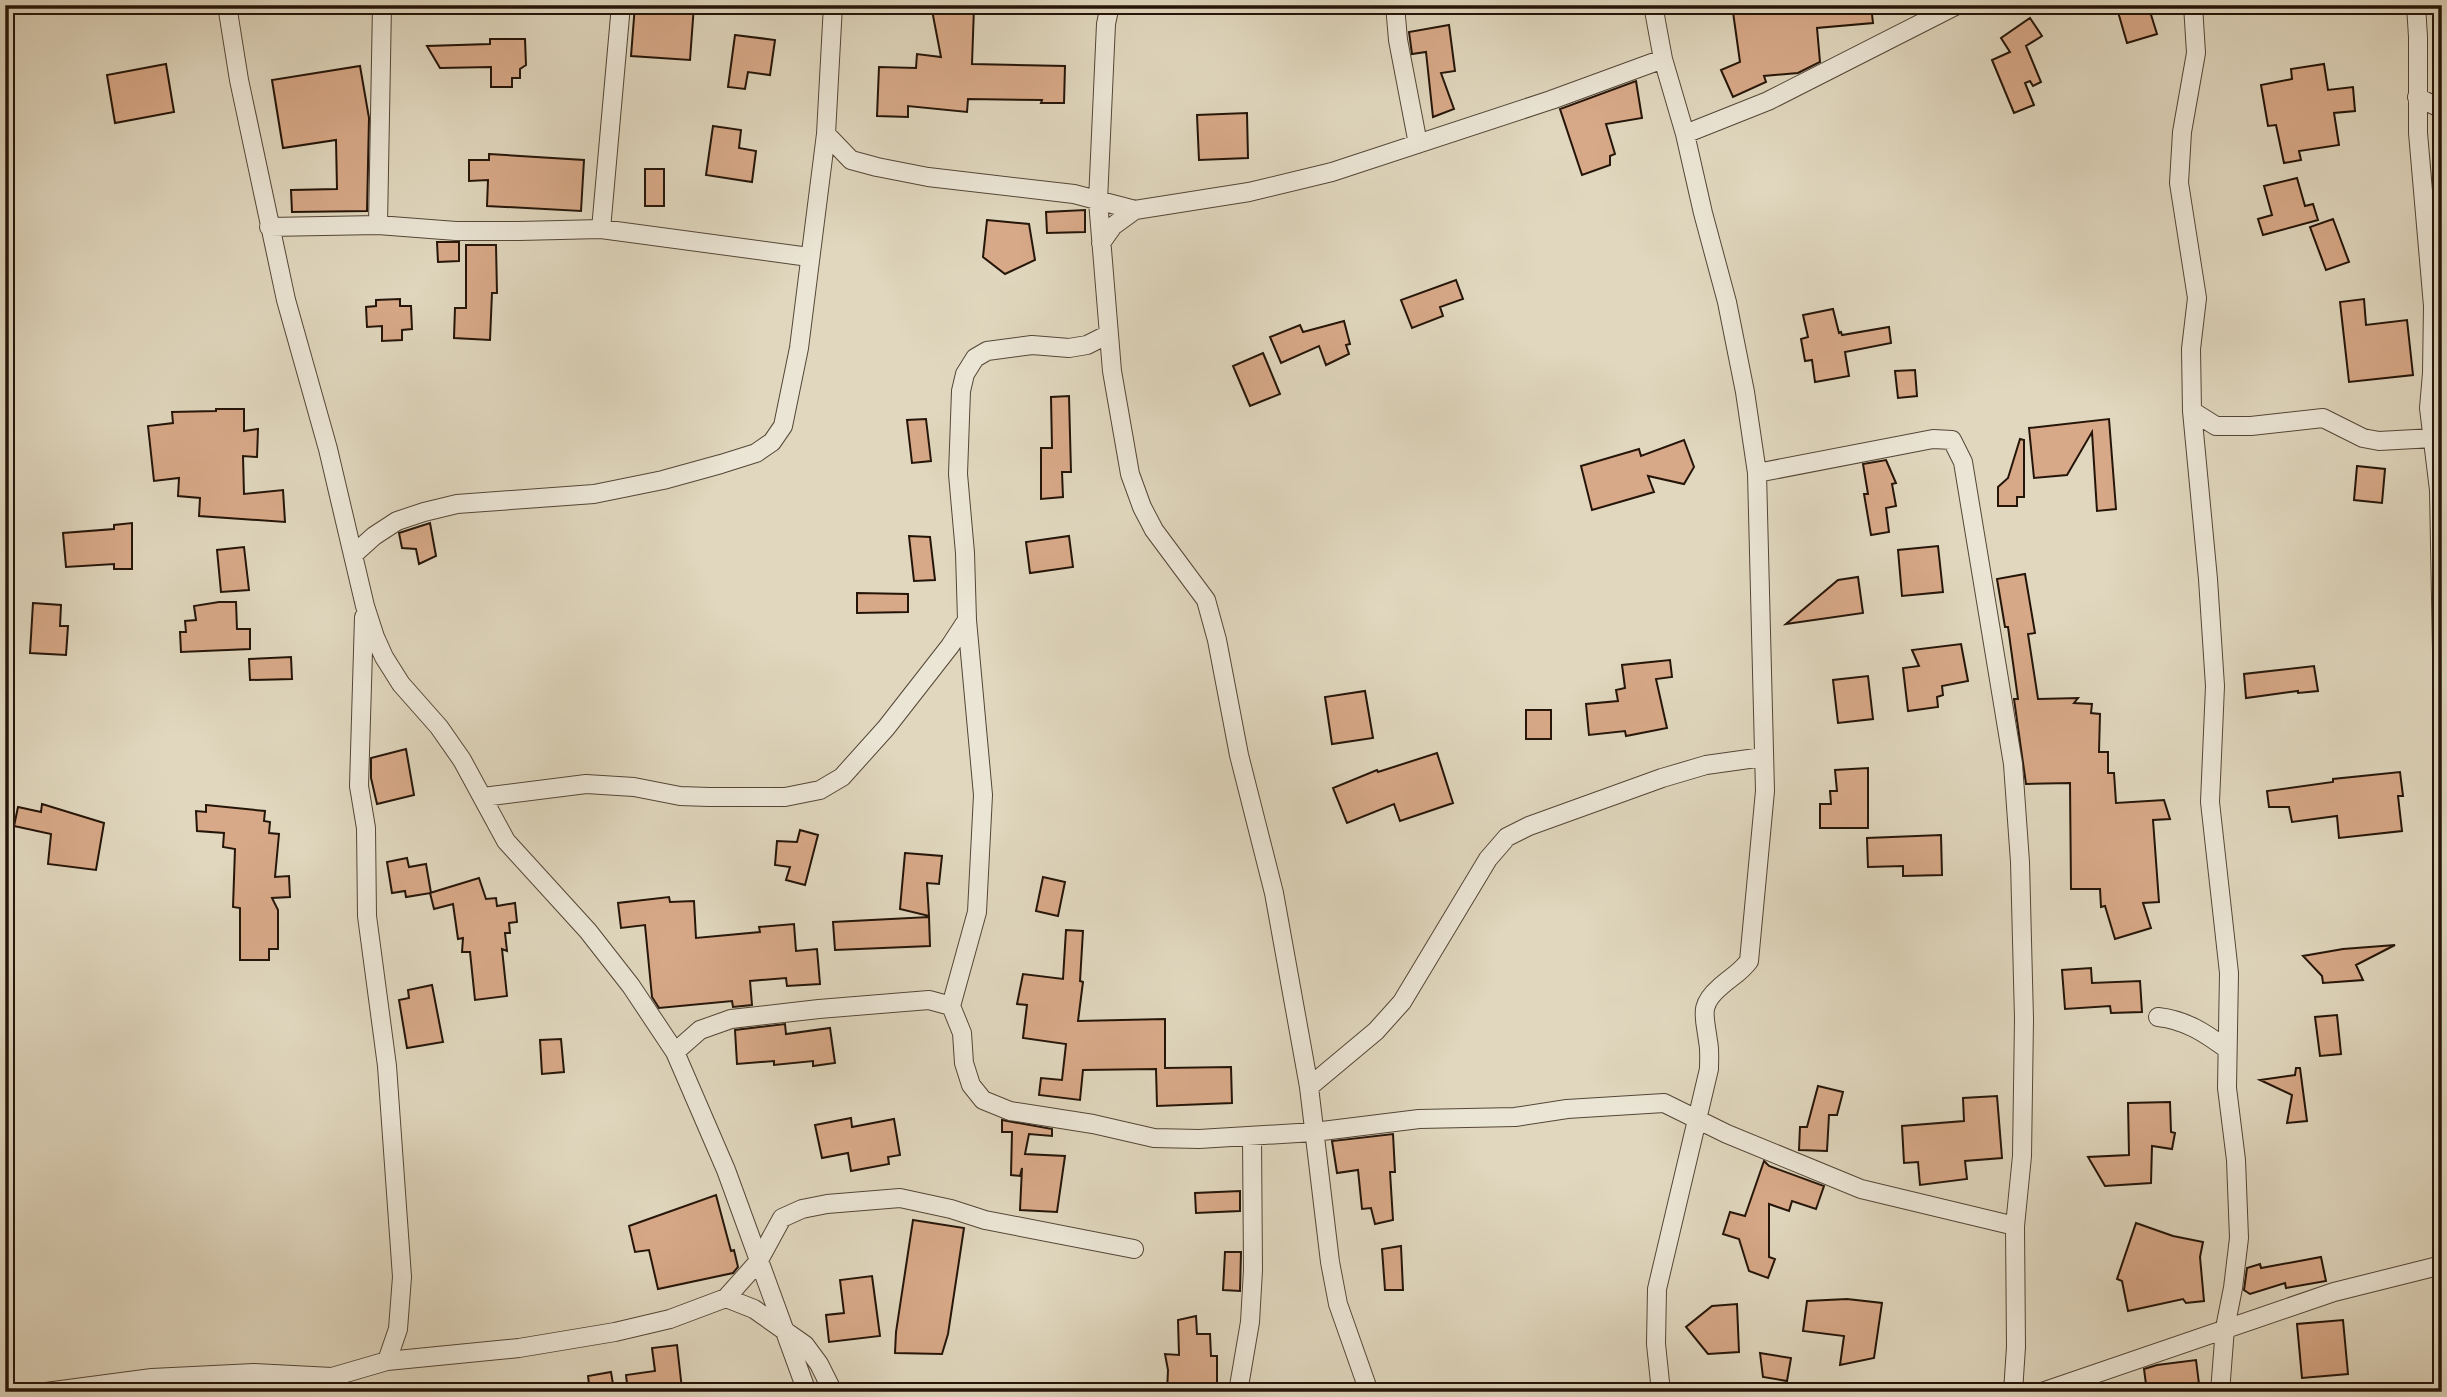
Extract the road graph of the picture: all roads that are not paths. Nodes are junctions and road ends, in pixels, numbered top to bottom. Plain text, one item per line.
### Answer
1 (227, 5) edge
2 (382, 5) edge
3 (621, 5) edge
4 (833, 5) edge
5 (1110, 5) edge
6 (1395, 5) edge
7 (1653, 5) edge
8 (2193, 5) edge
9 (2416, 5) edge
10 (1950, 7) edge
11 (1663, 59) junction
12 (2417, 97) junction
13 (2442, 109) edge
14 (826, 134) junction
15 (1685, 134) junction
16 (1419, 144) junction
17 (1098, 201) junction
18 (1135, 210) junction
19 (379, 225) junction
20 (269, 227) junction
21 (601, 229) junction
22 (1101, 243) junction
23 (809, 257) junction
24 (2437, 306) edge
25 (1109, 334) junction
26 (2192, 411) junction
27 (2433, 438) junction
28 (1757, 472) junction
29 (354, 554) junction
30 (365, 606) junction
31 (967, 620) junction
32 (2442, 649) edge
33 (1763, 757) junction
34 (483, 797) junction
35 (951, 1006) junction
36 (2158, 1017) dead end
37 (2227, 1049) junction
38 (676, 1052) junction
39 (1309, 1087) junction
40 (1696, 1118) junction
41 (1314, 1132) junction
42 (1252, 1136) junction
43 (2015, 1226) junction
44 (1134, 1250) dead end
45 (758, 1262) junction
46 (2442, 1265) edge
47 (726, 1298) junction
48 (2225, 1328) junction
49 (783, 1330) junction
50 (387, 1361) junction
51 (332, 1384) edge
52 (46, 1392) edge
53 (807, 1392) edge
54 (833, 1392) edge
55 (1238, 1392) edge
56 (1369, 1392) edge
57 (1661, 1392) edge
58 (2013, 1392) edge
59 (2042, 1392) edge
60 (2220, 1392) edge

1 - 20 street
2 - 19 street
3 - 21 street
4 - 14 street
5 - 17 street
6 - 16 street
7 - 11 street
8 - 26 street
9 - 12 street
10 - 15 street
11 - 15 street
11 - 16 street
12 - 13 street
12 - 24 street
14 - 17 street
14 - 23 street
15 - 28 street
16 - 18 street
17 - 18 street
17 - 22 street
18 - 22 street
19 - 20 street
19 - 21 street
20 - 29 street
21 - 23 street
22 - 25 street
23 - 29 street
24 - 27 street
25 - 31 street
25 - 39 street
26 - 27 street
26 - 37 street
27 - 32 street
28 - 33 street
28 - 43 street
29 - 30 street
30 - 34 street
30 - 50 street
31 - 34 street
31 - 35 street
33 - 39 street
33 - 40 street
34 - 38 street
35 - 38 street
35 - 42 street
36 - 37 street
37 - 48 street
38 - 45 street
39 - 41 street
40 - 41 street
40 - 43 street
40 - 57 street
41 - 42 street
41 - 56 street
42 - 55 street
43 - 58 street
44 - 45 street
45 - 47 street
45 - 49 street
46 - 48 street
47 - 49 street
47 - 50 street
48 - 59 street
48 - 60 street
49 - 53 street
49 - 54 street
50 - 51 street
51 - 52 street

